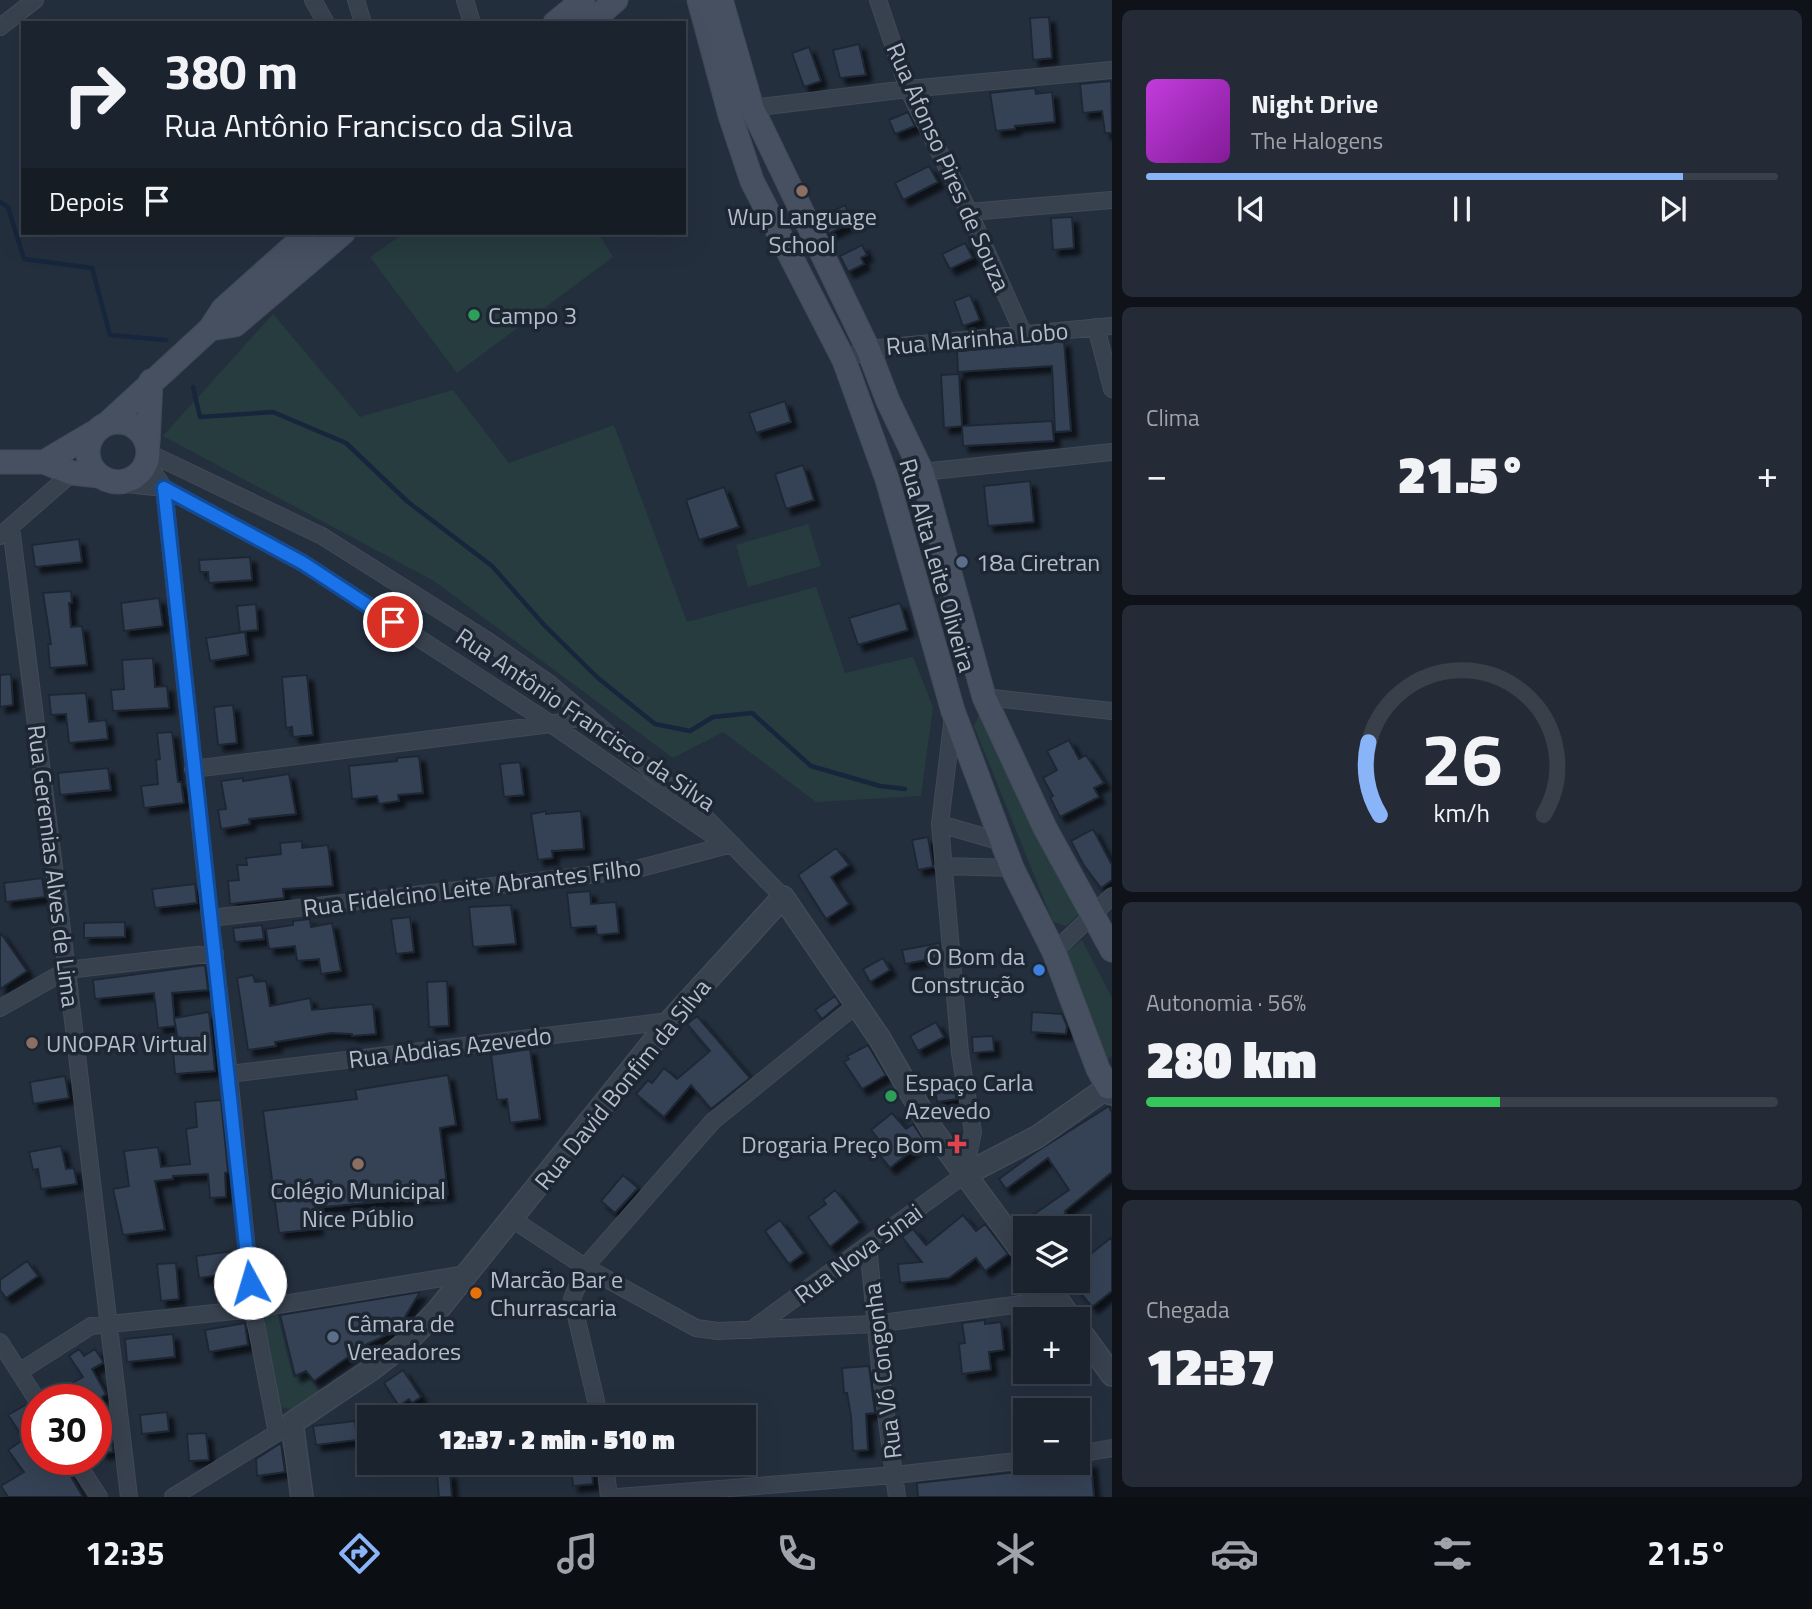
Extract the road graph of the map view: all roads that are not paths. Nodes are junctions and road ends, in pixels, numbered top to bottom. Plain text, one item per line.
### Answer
1 (35, 0) edge
2 (313, 0) edge
3 (356, 0) edge
4 (465, 0) edge
5 (583, 0) edge
6 (616, 0) edge
7 (699, 0) edge
8 (721, 0) edge
9 (878, 0) edge
10 (325, 21) edge
11 (362, 21) edge
12 (471, 21) edge
13 (557, 21) edge
14 (592, 21) edge
15 (0, 27) edge
16 (1112, 70) edge
17 (908, 89) junction
18 (752, 108) junction
19 (1112, 200) edge
20 (969, 212) junction
21 (306, 235) edge
22 (341, 235) edge
23 (1104, 327) edge
24 (210, 329) junction
25 (1023, 333) junction
26 (868, 349) junction
27 (844, 360) junction
28 (151, 381) junction
29 (1112, 389) edge
30 (101, 427) junction
31 (1112, 452) edge
32 (148, 453) junction
33 (0, 462) edge
34 (44, 463) junction
35 (922, 472) junction
36 (72, 473) junction
37 (887, 479) junction
38 (108, 480) junction
39 (164, 488) junction
40 (6, 531) edge
41 (984, 697) junction
42 (953, 711) junction
43 (1112, 711) edge
44 (588, 716) junction
45 (551, 724) junction
46 (193, 769) junction
47 (940, 824) junction
48 (1002, 842) junction
49 (732, 844) junction
50 (943, 866) junction
51 (1012, 868) junction
52 (1112, 896) edge
53 (783, 897) junction
54 (1093, 913) junction
55 (210, 918) junction
56 (1112, 950) edge
57 (1054, 952) junction
58 (215, 953) junction
59 (67, 970) junction
60 (856, 1005) junction
61 (0, 1008) edge
62 (670, 1021) junction
63 (229, 1074) junction
64 (1108, 1078) edge
65 (964, 1175) junction
66 (512, 1219) junction
67 (1013, 1240) edge
68 (868, 1245) junction
69 (585, 1267) junction
70 (466, 1274) junction
71 (1053, 1293) edge
72 (1057, 1299) junction
73 (1063, 1307) edge
74 (253, 1309) junction
75 (875, 1324) junction
76 (109, 1325) junction
77 (751, 1330) junction
78 (0, 1342) edge
79 (1090, 1345) edge
80 (19, 1372) junction
81 (1112, 1375) edge
82 (27, 1384) edge
83 (597, 1405) edge
84 (285, 1428) junction
85 (1112, 1448) edge
86 (1090, 1452) edge
87 (1013, 1461) edge
88 (85, 1475) edge
89 (606, 1475) edge
90 (895, 1475) junction
91 (99, 1497) edge
92 (129, 1497) edge
93 (173, 1497) edge
94 (302, 1497) edge
95 (609, 1497) edge
96 (618, 1497) edge
97 (897, 1497) edge

1 - 15 street
2 - 10 street
3 - 11 street
4 - 12 street
5 - 13 main road
6 - 14 main road
7 - 27 main road, Rua Alta Leite Oliveira
8 - 18 main road, Rua Alta Leite Oliveira
9 - 17 street, Rua Afonso Pires de Souza
16 - 17 street
17 - 18 street
17 - 20 street, Rua Afonso Pires de Souza
18 - 26 main road, Rua Alta Leite Oliveira
19 - 20 street
20 - 25 street, Rua Afonso Pires de Souza
21 - 24 main road
22 - 24 main road
23 - 25 street, Rua Marinha Lobo
23 - 29 street
24 - 28 main road
25 - 26 street, Rua Marinha Lobo
26 - 27 street, Rua Marinha Lobo
26 - 35 main road, Rua Alta Leite Oliveira
27 - 37 main road, Rua Alta Leite Oliveira
28 - 30 main road
28 - 32 main road
30 - 32 main road
30 - 34 main road
30 - 38 main road
31 - 35 street
32 - 38 main road
32 - 39 street
32 - 44 street, Rua Antônio Francisco da Silva
33 - 34 main road, Rua Antônio Francisco da Silva
34 - 36 main road, Rua Antônio Francisco da Silva
35 - 37 main road
35 - 41 main road, Rua Alta Leite Oliveira
36 - 38 main road, Rua Antônio Francisco da Silva
36 - 40 street
37 - 42 main road, Rua Alta Leite Oliveira
38 - 39 street, Rua Antônio Francisco da Silva
39 - 45 street, Rua Antônio Francisco da Silva
39 - 46 street
40 - 59 street, Rua Geremias Alves de Lima
41 - 43 street
41 - 54 main road, Rua Alta Leite Oliveira
42 - 47 street, Rua Alta Leite Oliveira
42 - 48 main road
44 - 45 street
44 - 49 street, Rua Antônio Francisco da Silva
45 - 46 street
45 - 49 street, Rua Antônio Francisco da Silva
46 - 55 street
47 - 48 street
47 - 50 street, Rua Alta Leite Oliveira
48 - 51 main road
49 - 53 street, Rua Antônio Francisco da Silva
49 - 55 street, Rua Fidelcino Leite Abrantes Filho
50 - 51 street
50 - 65 street, Rua Alta Leite Oliveira
51 - 57 main road
52 - 54 street
53 - 60 street, Rua Antônio Francisco da Silva
53 - 62 street, Rua David Bonfim da Silva
54 - 56 main road, Rua Alta Leite Oliveira
54 - 57 street
55 - 58 street
57 - 64 main road
58 - 59 street
58 - 63 street
59 - 61 street
59 - 76 street, Rua Geremias Alves de Lima
60 - 65 street, Rua Antônio Francisco da Silva
60 - 69 street
62 - 63 street, Rua Abdias Azevedo
62 - 66 street, Rua David Bonfim da Silva
63 - 74 street
64 - 65 street
65 - 67 street, Rua Antônio Francisco da Silva
65 - 68 street, Rua Nova Sinai
66 - 69 street
66 - 70 street, Rua David Bonfim da Silva
68 - 75 street, Rua Vó Congonha
68 - 77 street, Rua Nova Sinai
69 - 77 street
69 - 83 street
70 - 74 street
70 - 84 street, Rua David Bonfim da Silva
71 - 72 street
72 - 73 street
72 - 75 street
74 - 76 street
74 - 84 street
75 - 77 street
75 - 90 street, Rua Vó Congonha
76 - 80 street
76 - 92 street, Rua Geremias Alves de Lima
78 - 80 street
79 - 81 street
80 - 82 street
84 - 93 street
84 - 94 street
85 - 86 street
87 - 90 street
88 - 91 street
89 - 95 street
90 - 96 street
90 - 97 street, Rua Vó Congonha

